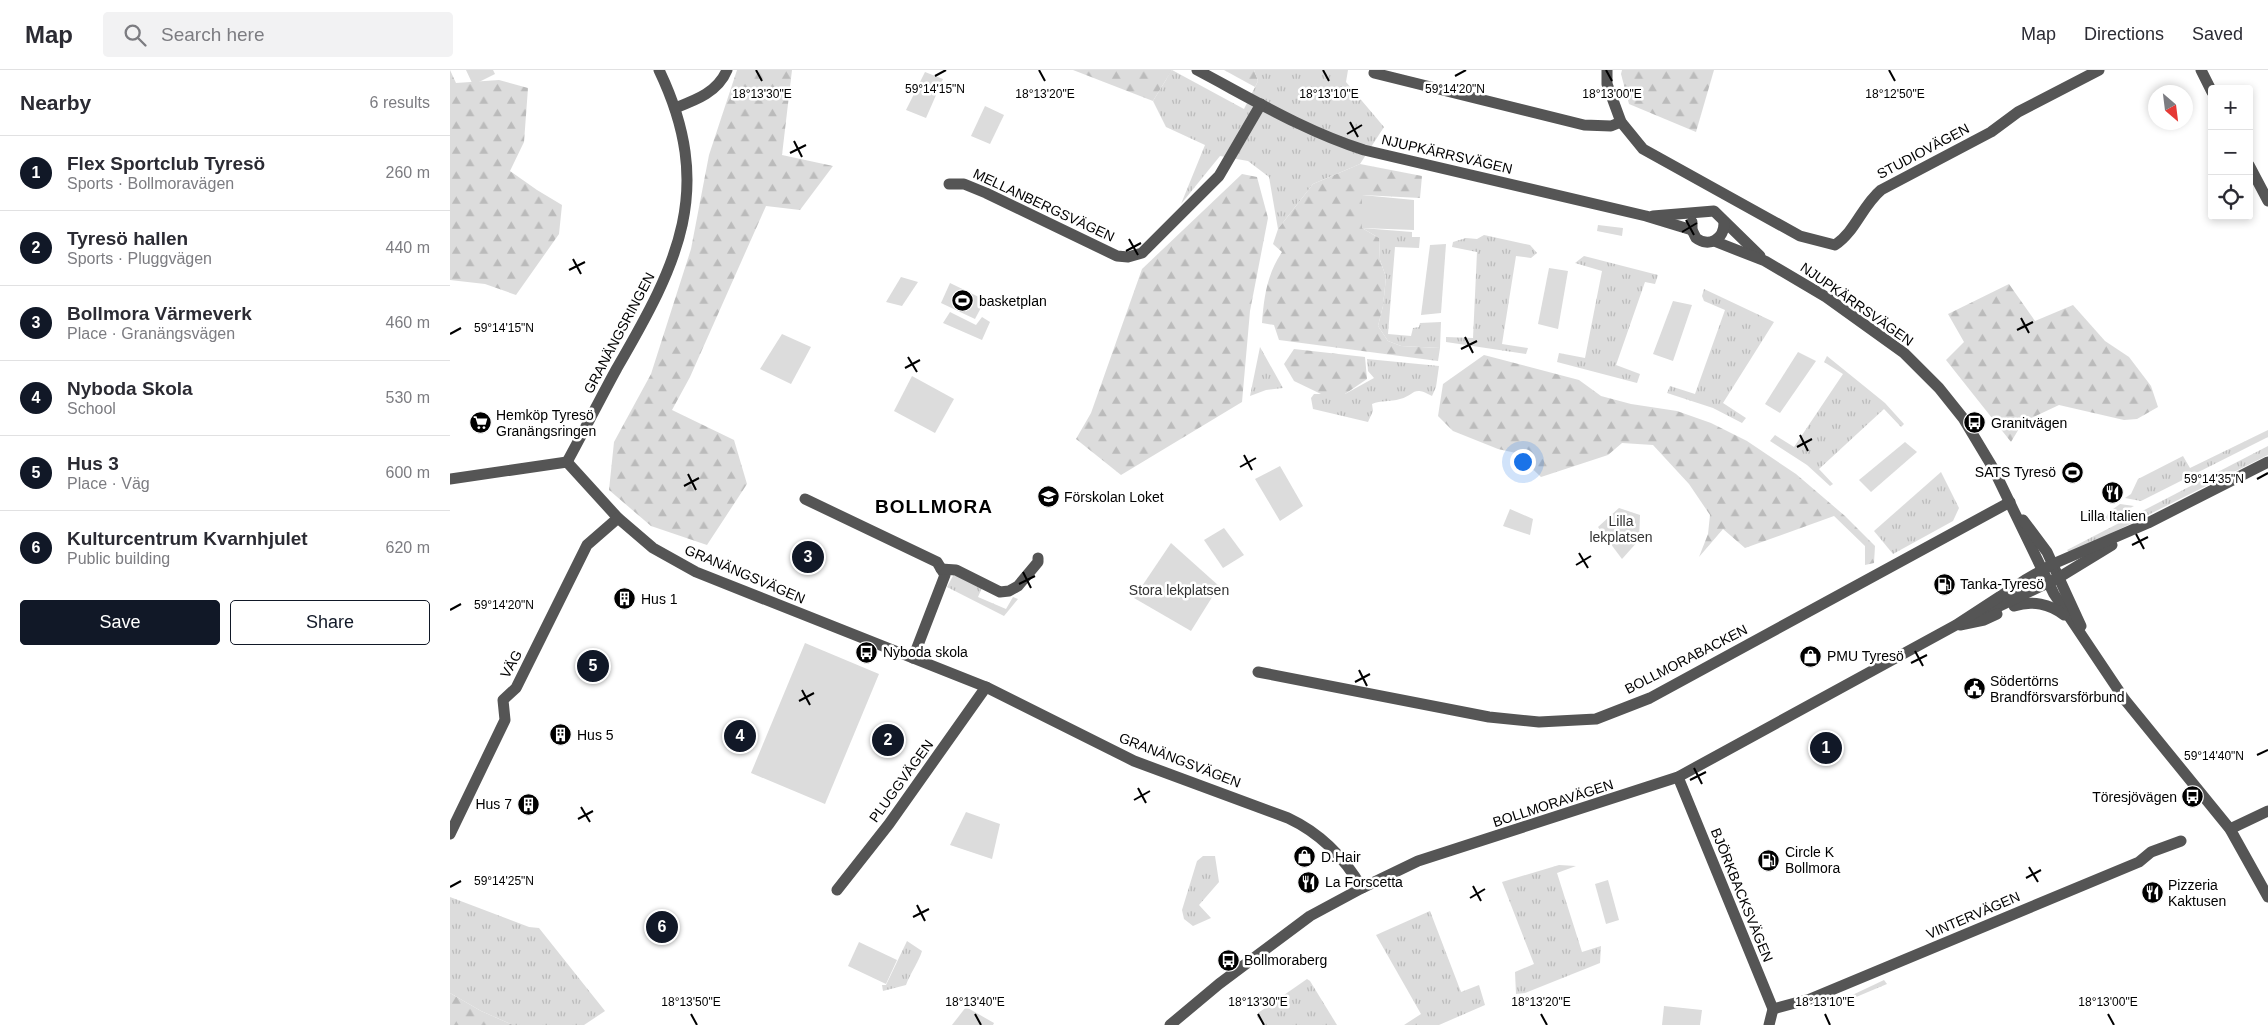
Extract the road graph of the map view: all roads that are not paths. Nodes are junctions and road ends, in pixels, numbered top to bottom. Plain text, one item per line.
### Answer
1 (659, 70) edge
2 (728, 70) edge
3 (1197, 70) edge
4 (1607, 70) edge
5 (2099, 70) edge
6 (2201, 70) edge
7 (1374, 73) dead end
8 (2208, 85) edge
9 (1261, 104) junction
10 (675, 108) junction
11 (1621, 122) junction
12 (2253, 172) edge
13 (949, 184) dead end
14 (1723, 194) junction
15 (2266, 194) edge
16 (1703, 211) junction
17 (1646, 216) junction
18 (1723, 220) junction
19 (1692, 230) junction
20 (1714, 241) junction
21 (1765, 260) junction
22 (567, 462) junction
23 (2268, 462) edge
24 (450, 480) edge
25 (805, 499) dead end
26 (2010, 502) junction
27 (618, 518) junction
28 (2148, 523) junction
29 (1038, 558) dead end
30 (2053, 564) junction
31 (941, 568) junction
32 (2042, 571) junction
33 (2053, 580) junction
34 (2071, 620) junction
35 (1956, 626) junction
36 (2094, 653) junction
37 (913, 658) junction
38 (1258, 672) dead end
39 (986, 687) junction
40 (1678, 777) junction
41 (2268, 811) edge
42 (2230, 829) junction
43 (450, 834) edge
44 (2180, 841) dead end
45 (1362, 888) junction
46 (837, 890) dead end
47 (2268, 897) edge
48 (1773, 1009) junction
49 (1170, 1025) edge
50 (1769, 1025) edge

1 - 10 street, GRANÄNGSRINGEN
2 - 10 street
3 - 9 street, NJUPKÄRRSVÄGEN
4 - 11 street, STUDIOVÄGEN
5 - 14 street, STUDIOVÄGEN
6 - 8 street
7 - 11 street
9 - 13 street, MELLANBERGSVÄGEN
9 - 17 street, NJUPKÄRRSVÄGEN
10 - 22 street, GRANÄNGSRINGEN
11 - 14 street, STUDIOVÄGEN
12 - 15 street
14 - 16 street
14 - 18 street
16 - 17 street, NJUPKÄRRSVÄGEN
16 - 18 street, NJUPKÄRRSVÄGEN
16 - 19 street
17 - 19 street, NJUPKÄRRSVÄGEN
18 - 20 street
18 - 21 street, NJUPKÄRRSVÄGEN
19 - 20 street, NJUPKÄRRSVÄGEN
20 - 21 street, NJUPKÄRRSVÄGEN
21 - 26 street, NJUPKÄRRSVÄGEN
22 - 24 street
22 - 27 street, GRANÄNGSVÄGEN
23 - 28 street, BOLLMORAVÄGEN
25 - 31 street
26 - 30 street, NJUPKÄRRSVÄGEN
26 - 32 street, NJUPKÄRRSVÄGEN
26 - 38 street, BOLLMORABACKEN
27 - 37 street, GRANÄNGSVÄGEN
27 - 43 street, VÄG
28 - 30 street, BOLLMORAVÄGEN
28 - 33 street, BOLLMORAVÄGEN
29 - 31 street
30 - 32 street, BOLLMORAVÄGEN
30 - 33 street, NJUPKÄRRSVÄGEN
31 - 37 street
32 - 33 street, NJUPKÄRRSVÄGEN
32 - 35 street, BOLLMORAVÄGEN
33 - 34 street, NJUPKÄRRSVÄGEN
33 - 35 street, BOLLMORAVÄGEN
33 - 36 street, NJUPKÄRRSVÄGEN
34 - 35 street, BOLLMORAVÄGEN
34 - 36 street, NJUPKÄRRSVÄGEN
35 - 40 street, BOLLMORAVÄGEN
36 - 42 street, NJUPKÄRRSVÄGEN
37 - 39 street, GRANÄNGSVÄGEN
39 - 45 street, GRANÄNGSVÄGEN
39 - 46 street, PLUGGVÄGEN
40 - 45 street, BOLLMORAVÄGEN
40 - 48 street, BJÖRKBACKSVÄGEN
41 - 42 street
42 - 47 street, NJUPKÄRRSVÄGEN
44 - 48 street, VINTERVÄGEN
45 - 49 street, BOLLMORAVÄGEN
48 - 50 street

